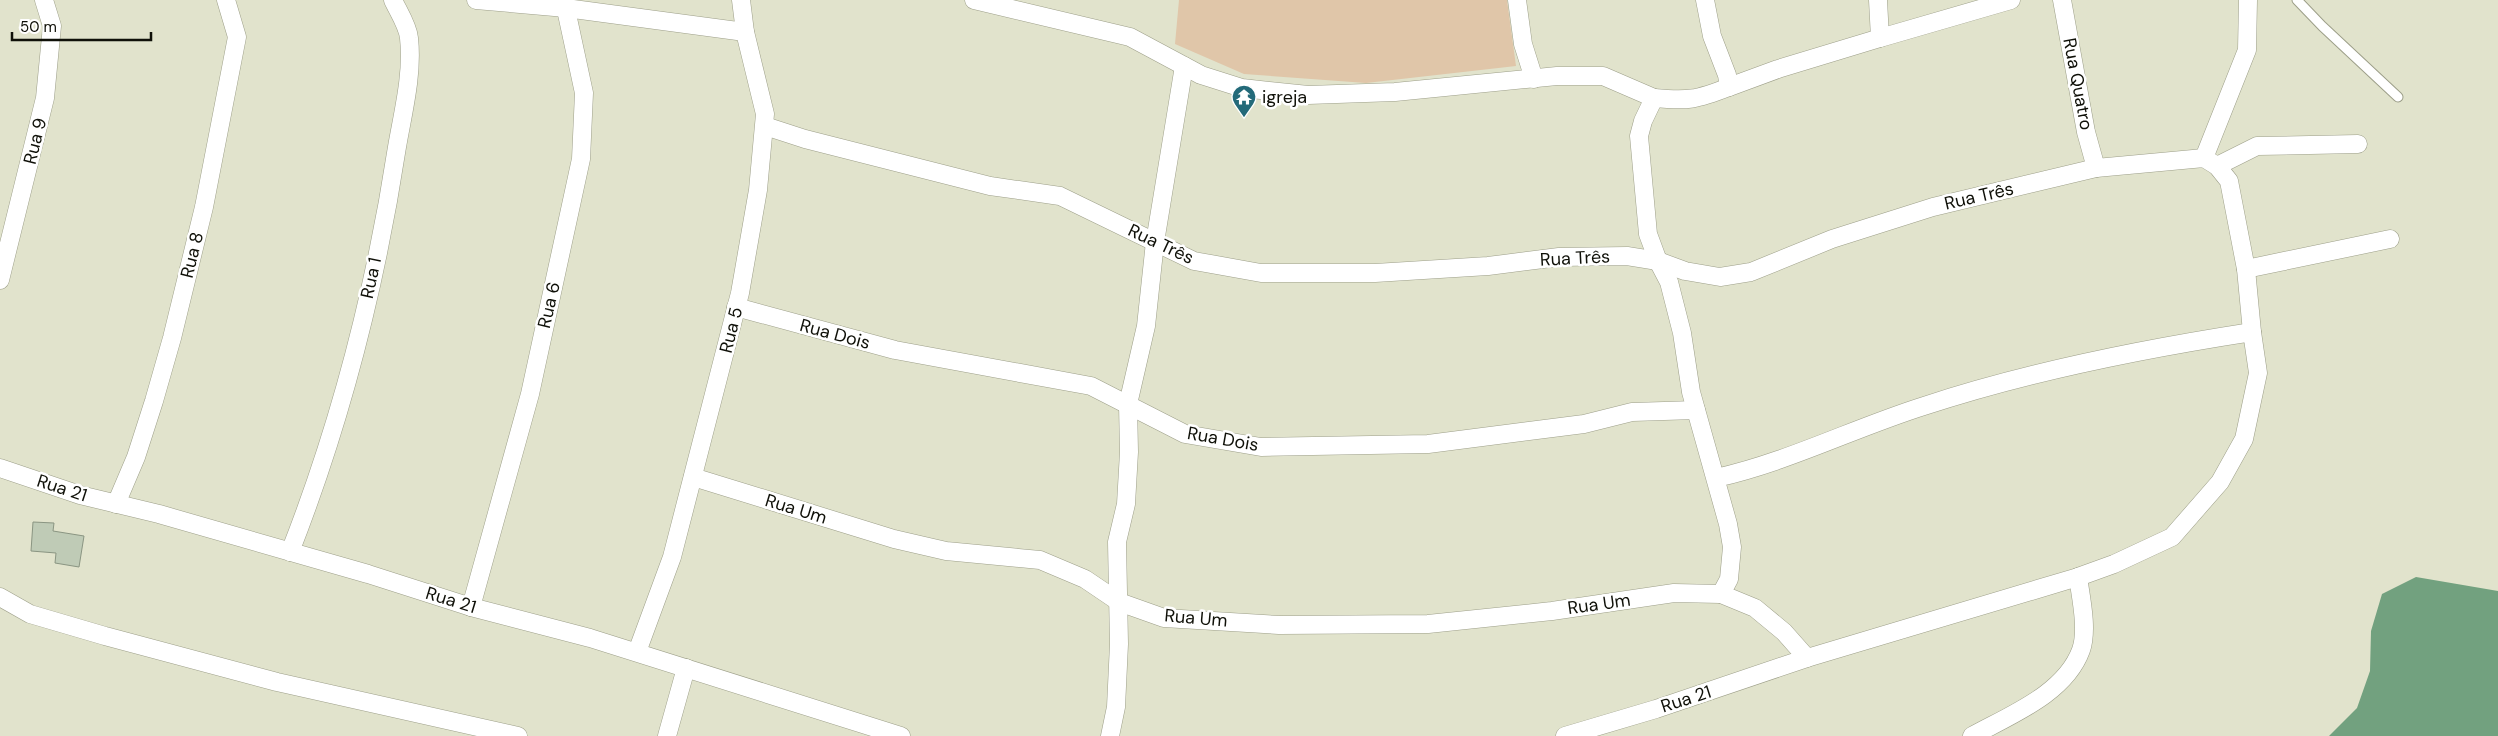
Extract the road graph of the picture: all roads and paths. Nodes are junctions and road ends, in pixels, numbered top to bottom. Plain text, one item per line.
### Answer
1 (44, 0) edge
2 (226, 0) edge
3 (393, 0) edge
4 (476, 0) edge
5 (741, 0) edge
6 (974, 0) edge
7 (1516, 0) edge
8 (1705, 0) edge
9 (1878, 0) edge
10 (2011, 0) edge
11 (2062, 0) edge
12 (2248, 0) edge
13 (2297, 0) edge
14 (565, 4) edge
15 (745, 32) junction
16 (1880, 38) junction
17 (1184, 66) junction
18 (1534, 79) junction
19 (1729, 87) junction
20 (2398, 96) dead end
21 (1654, 98) junction
22 (764, 126) junction
23 (2358, 144) dead end
24 (2211, 162) junction
25 (2096, 168) junction
26 (2390, 239) dead end
27 (1155, 242) junction
28 (1658, 260) junction
29 (2246, 269) junction
30 (0, 280) edge
31 (736, 308) junction
32 (2252, 332) junction
33 (1128, 404) junction
34 (1696, 410) junction
35 (0, 468) edge
36 (693, 477) junction
37 (1716, 478) junction
38 (116, 504) junction
39 (290, 552) junction
40 (2078, 577) junction
41 (1721, 594) junction
42 (0, 598) edge
43 (1119, 602) junction
44 (471, 606) junction
45 (638, 652) junction
46 (1806, 658) junction
47 (686, 668) junction
48 (518, 736) edge
49 (668, 736) edge
50 (901, 736) edge
51 (1110, 736) edge
52 (1565, 736) edge
53 (1972, 736) edge

1 - 30 street, Rua 9
2 - 38 street, Rua 8
3 - 39 street, Rua 1
4 - 14 street
5 - 15 street, Rua 5
6 - 17 street
7 - 18 street
8 - 19 street
9 - 16 street
10 - 16 street
11 - 25 street, Rua Quatro
12 - 24 street
13 - 20 lane
14 - 15 street
14 - 44 street, Rua 6
15 - 22 street, Rua 5
16 - 19 street
17 - 18 street
17 - 27 street
18 - 21 street
19 - 21 street
21 - 28 street
22 - 27 street, Rua Três
22 - 31 street, Rua 5
23 - 24 street
24 - 25 street, Rua Três
24 - 29 street
25 - 28 street, Rua Três
26 - 29 street
27 - 28 street, Rua Três
27 - 33 street
28 - 34 street
29 - 32 street
31 - 33 street, Rua Dois
31 - 36 street, Rua 5
32 - 37 street
32 - 40 street, Rua 21
33 - 34 street, Rua Dois
33 - 43 street
34 - 37 street
35 - 38 street, Rua 21
36 - 43 street, Rua Um
36 - 45 street, Rua 5
37 - 41 street
38 - 39 street, Rua 21
39 - 44 street, Rua 21
40 - 46 street, Rua 21
40 - 53 street
41 - 43 street, Rua Um
41 - 46 street
42 - 48 street
43 - 51 street
44 - 45 street, Rua 21
45 - 47 street, Rua 21
46 - 52 street, Rua 21
47 - 49 street
47 - 50 street, Rua 21

